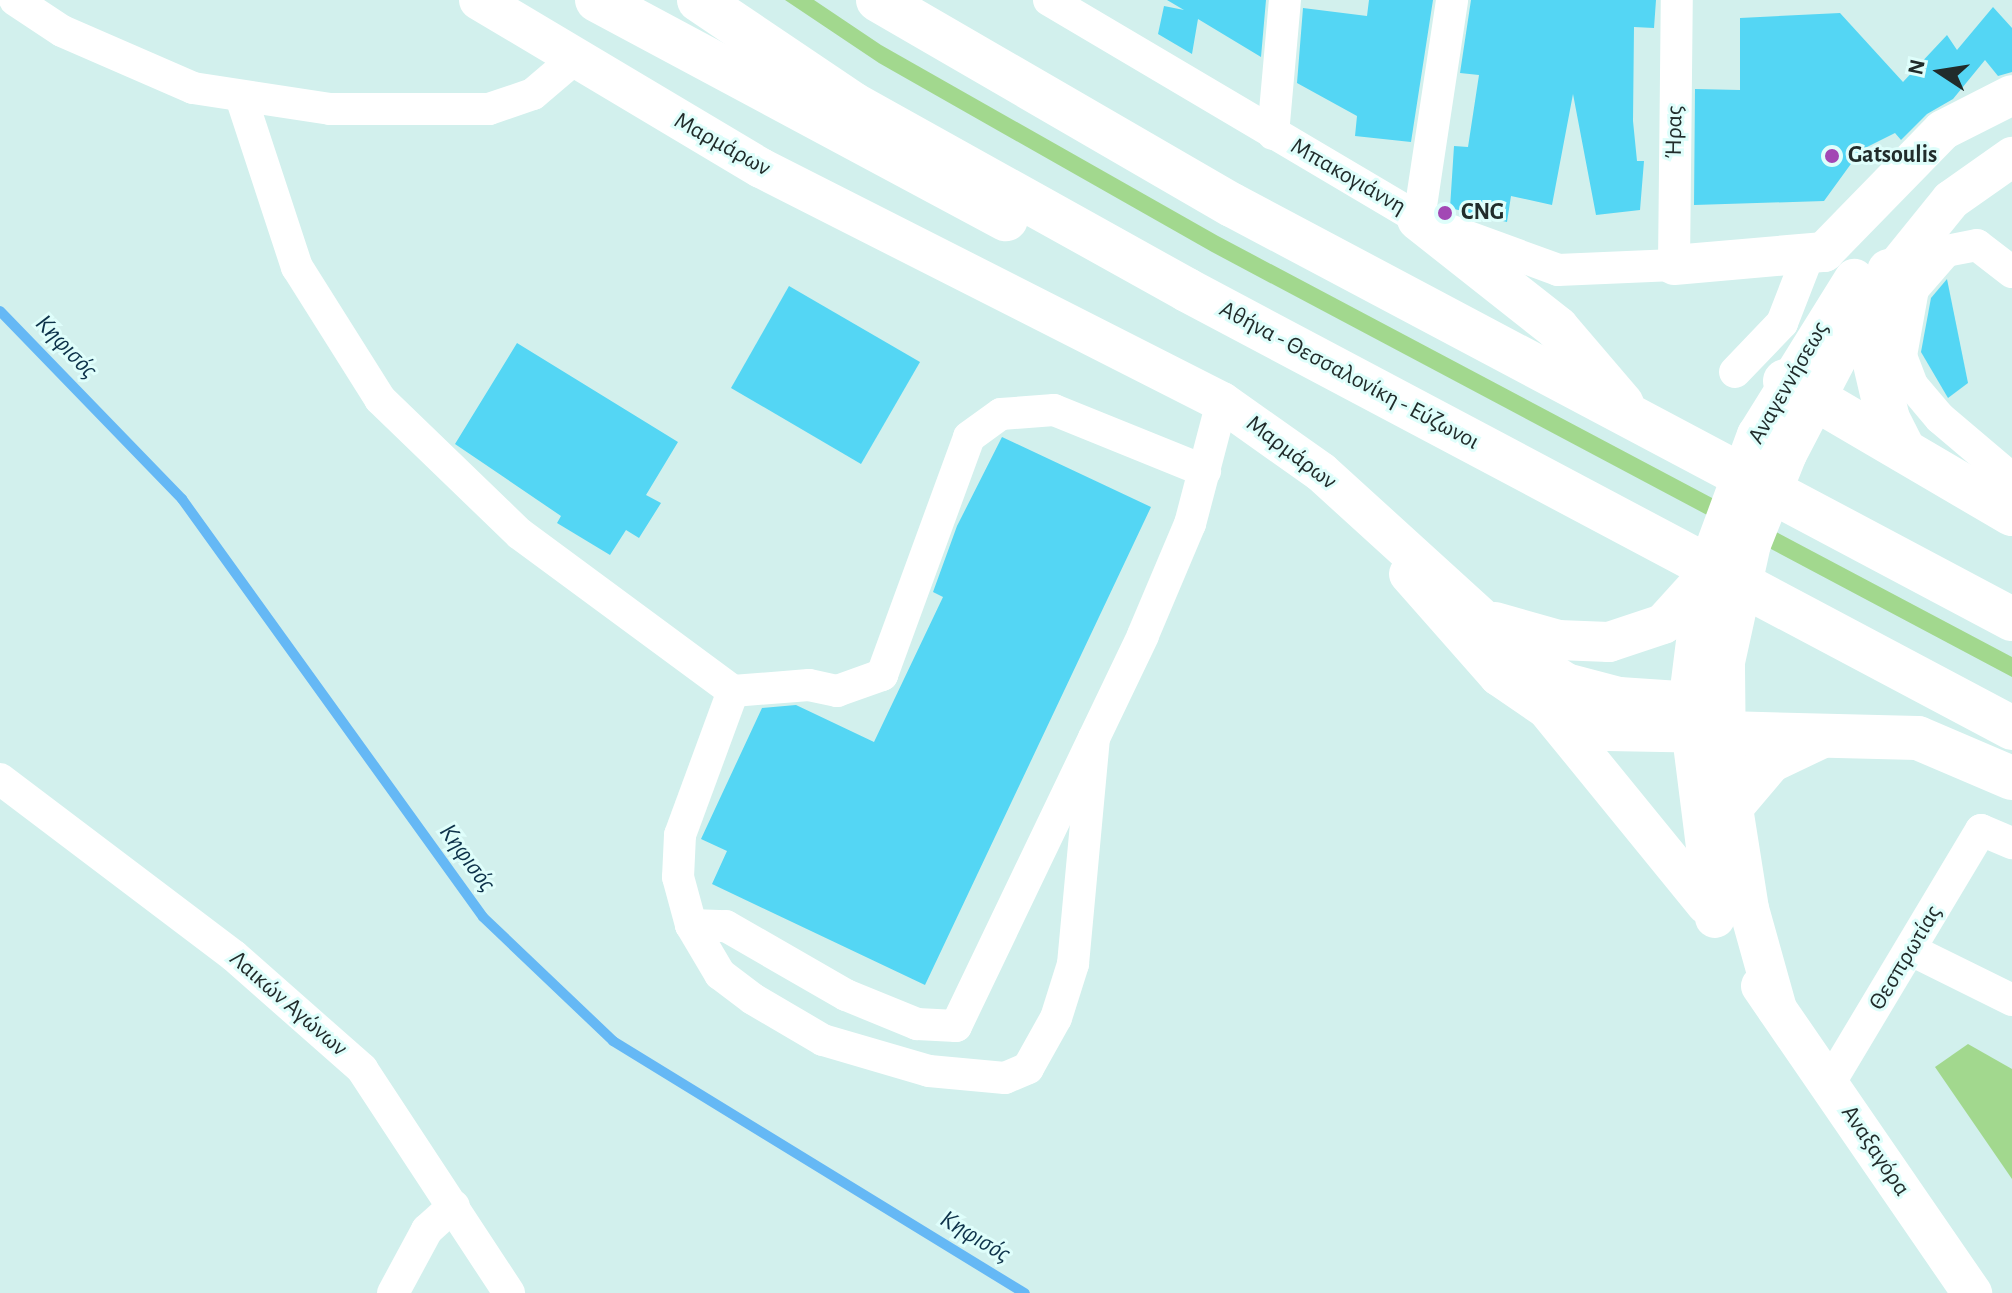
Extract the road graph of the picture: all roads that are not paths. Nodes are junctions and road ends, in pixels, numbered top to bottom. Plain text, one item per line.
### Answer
1 (15, 0) edge
2 (479, 0) edge
3 (597, 0) edge
4 (699, 0) edge
5 (878, 0) edge
6 (1049, 0) edge
7 (1285, 0) edge
8 (1452, 0) edge
9 (1677, 0) edge
10 (573, 60) junction
11 (2012, 95) edge
12 (242, 100) junction
13 (2012, 128) edge
14 (1273, 134) junction
15 (2012, 157) edge
16 (1419, 219) junction
17 (1808, 256) junction
18 (1674, 265) junction
19 (1889, 271) junction
20 (2012, 272) edge
21 (1187, 290) junction
22 (1735, 372) dead end
23 (1800, 389) junction
24 (1222, 402) junction
25 (1637, 421) junction
26 (1904, 450) junction
27 (1205, 471) junction
28 (2012, 479) edge
29 (2012, 514) edge
30 (1383, 528) junction
31 (1704, 578) junction
32 (1482, 617) junction
33 (2012, 619) edge
34 (733, 691) junction
35 (1547, 709) junction
36 (1706, 719) junction
37 (2012, 728) edge
38 (1828, 733) junction
39 (1094, 738) junction
40 (2012, 778) edge
41 (0, 779) edge
42 (1731, 807) junction
43 (2012, 843) edge
44 (1715, 918) junction
45 (691, 925) junction
46 (1911, 950) junction
47 (2012, 1000) edge
48 (1777, 1009) junction
49 (1829, 1084) junction
50 (454, 1206) junction
51 (393, 1293) edge
52 (509, 1293) edge
53 (1972, 1293) edge

1 - 12 street
2 - 10 main road, Μαρμάρων
3 - 21 highway
4 - 21 highway, Αθήνα - Θεσσαλονίκη - Εύζωνοι
5 - 25 highway
6 - 14 street, Μπακογιάννη
7 - 14 street
8 - 16 street
9 - 18 street, Ήρας
10 - 12 street
10 - 24 main road, Μαρμάρων
11 - 17 main road
12 - 34 street
13 - 23 main road, Αναγεννήσεως
14 - 16 street, Μπακογιάννη
15 - 19 main road, Αναγεννήσεως
16 - 18 street, Μπακογιάννη
16 - 25 highway
17 - 18 main road
17 - 22 street
19 - 23 main road, Αναγεννήσεως
19 - 26 highway
20 - 28 street
21 - 37 highway, Αθήνα - Θεσσαλονίκη - Εύζωνοι
23 - 26 highway
23 - 31 main road, Αναγεννήσεως
23 - 36 main road, Αναγεννήσεως
24 - 27 street
24 - 30 main road, Μαρμάρων
25 - 33 highway
26 - 29 highway
27 - 34 street
27 - 39 street
30 - 32 main road, Μαρμάρων
30 - 35 main road, Μαρμάρων
31 - 32 main road
31 - 36 main road, Αναγεννήσεως
32 - 36 main road, Μαρμάρων
34 - 45 street
35 - 36 main road, Μαρμάρων
35 - 44 main road
36 - 38 highway
36 - 42 main road, Αναξαγόρα
36 - 44 main road, Αναξαγόρα
38 - 40 highway
38 - 42 highway
39 - 45 street
39 - 45 street
41 - 50 street, Λαικών Αγώνων
42 - 48 main road, Αναξαγόρα
43 - 46 street, Θεσπρωτίας
44 - 48 main road, Αναξαγόρα
46 - 47 street
46 - 49 street, Θεσπρωτίας
48 - 49 main road, Αναξαγόρα
49 - 53 main road, Αναξαγόρα
50 - 51 street
50 - 52 street, Λαικών Αγώνων

